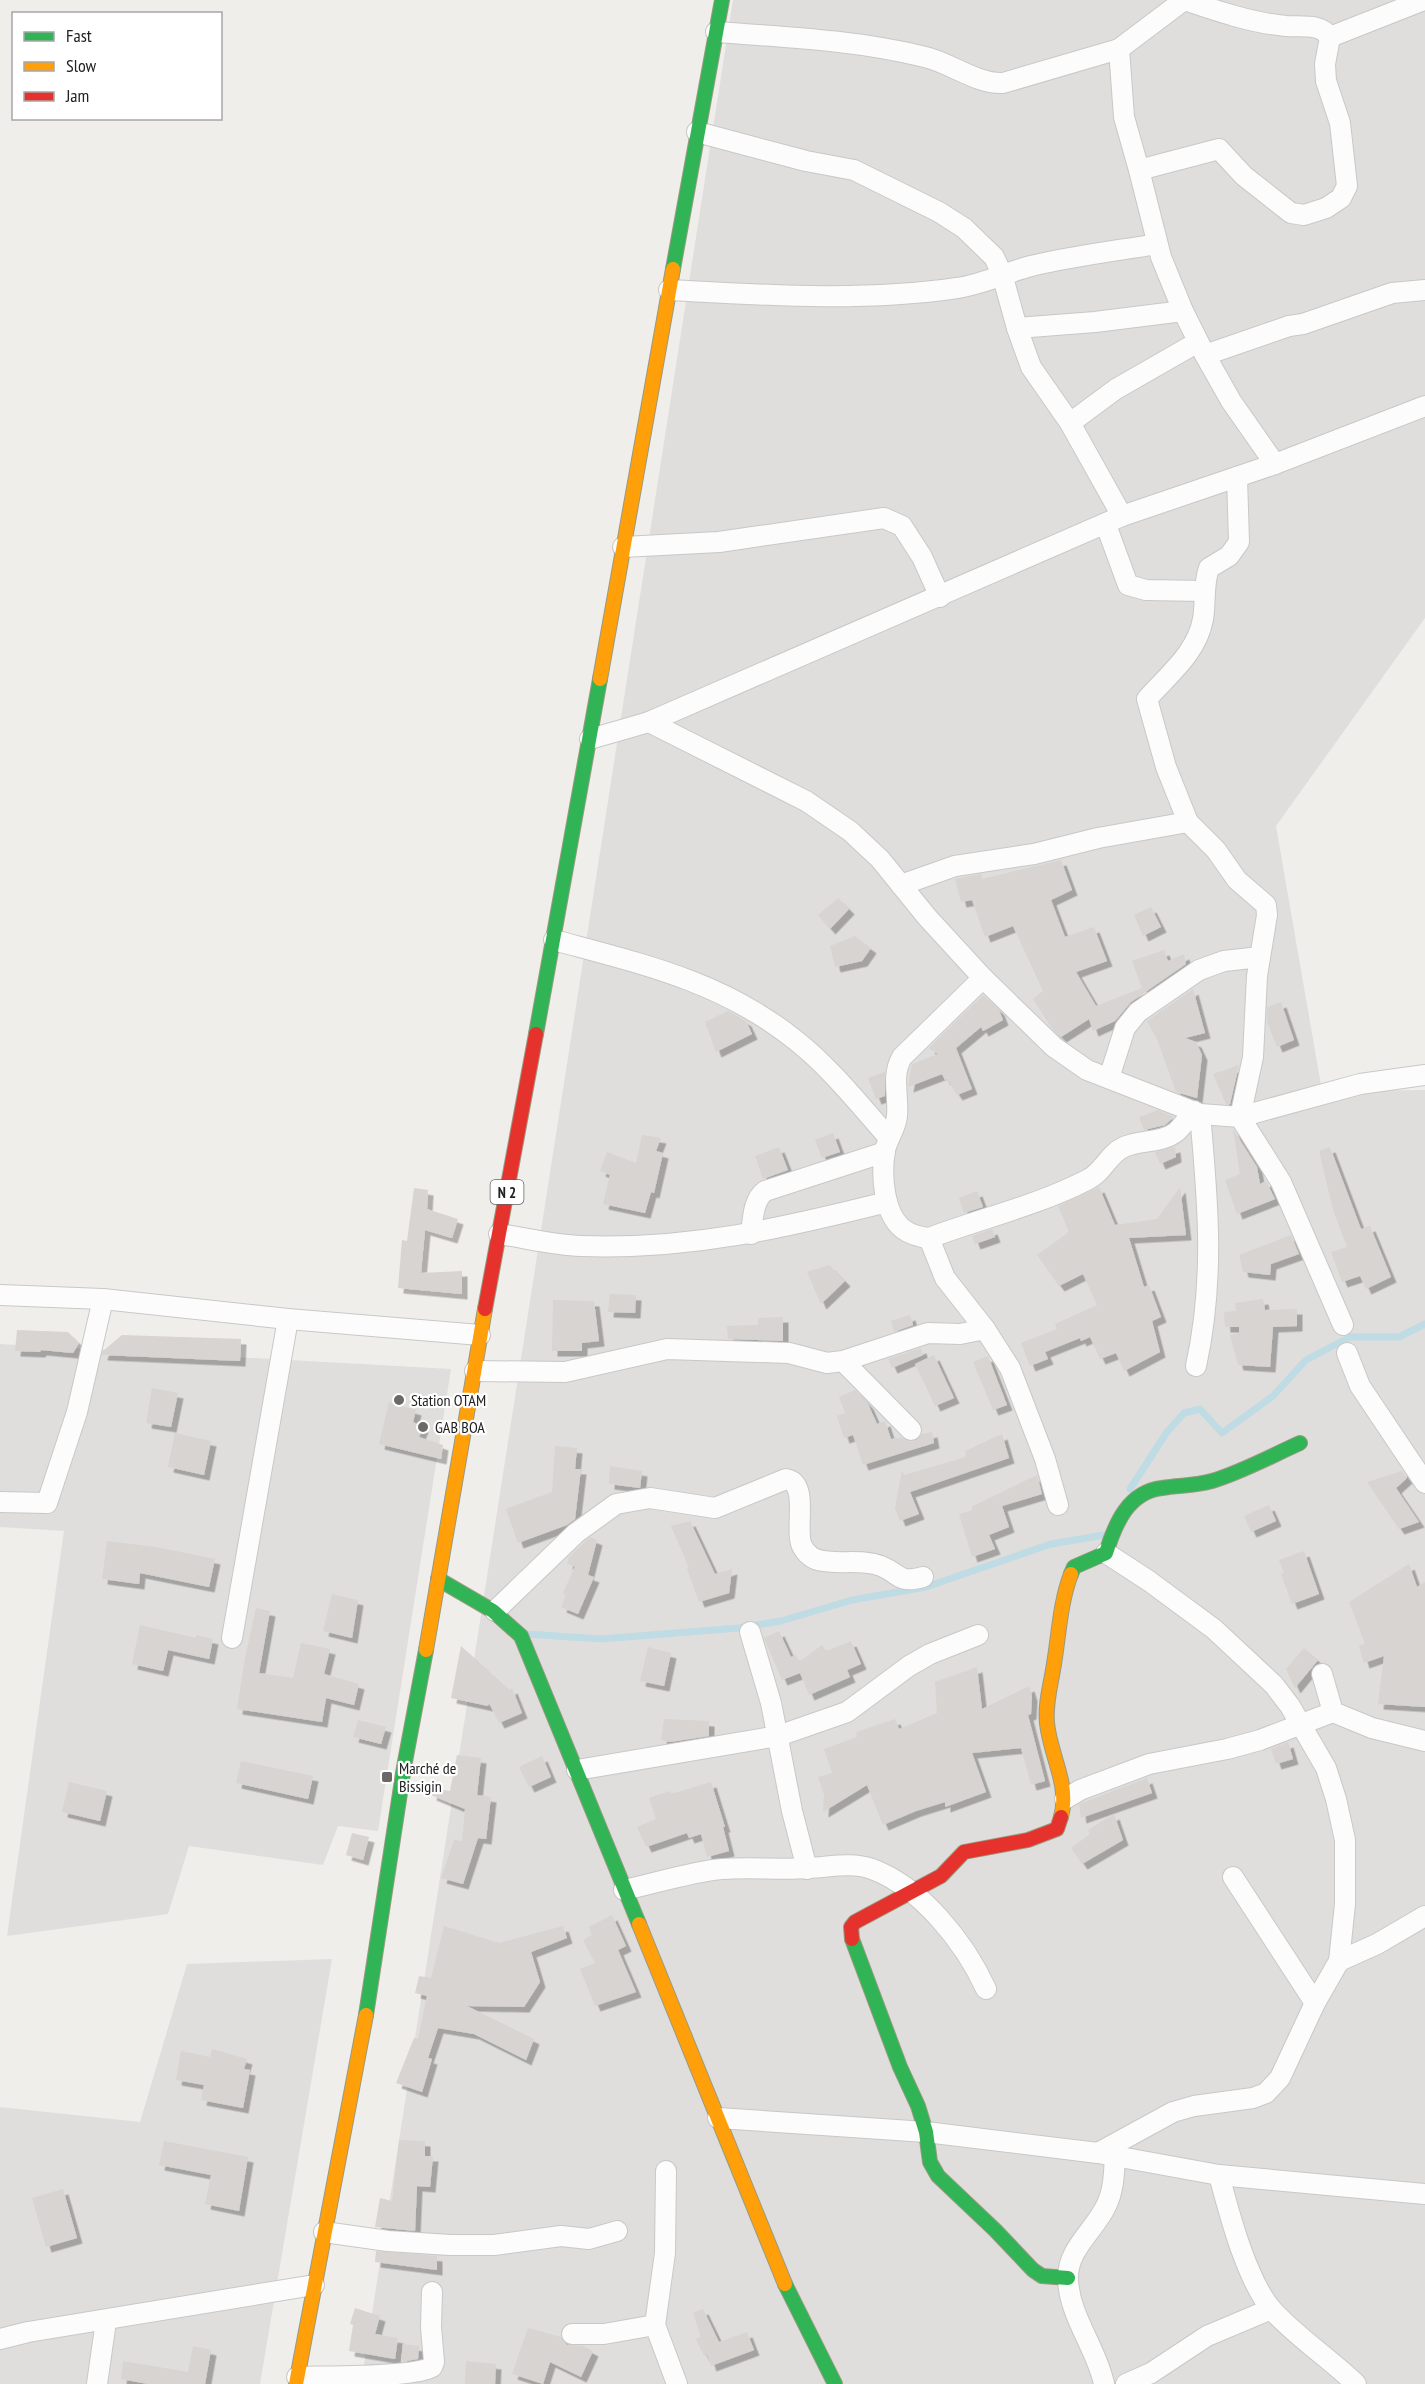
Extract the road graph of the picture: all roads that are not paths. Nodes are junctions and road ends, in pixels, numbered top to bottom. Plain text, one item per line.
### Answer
1 (722, 0) edge
2 (1185, 0) edge
3 (1424, 0) edge
4 (1218, 6) edge
5 (716, 32) junction
6 (1329, 37) junction
7 (1119, 48) junction
8 (697, 132) junction
9 (1139, 170) junction
10 (1157, 244) junction
11 (1002, 274) junction
12 (1425, 290) edge
13 (669, 291) junction
14 (1183, 311) junction
15 (1017, 327) junction
16 (1202, 349) junction
17 (1425, 406) edge
18 (1070, 423) junction
19 (1275, 464) junction
20 (1237, 477) junction
21 (1114, 520) junction
22 (623, 547) junction
23 (1204, 591) junction
24 (940, 597) junction
25 (649, 722) junction
26 (590, 739) junction
27 (1188, 822) junction
28 (901, 885) junction
29 (554, 940) junction
30 (1260, 957) junction
31 (983, 978) junction
32 (1425, 1075) edge
33 (1108, 1078) junction
34 (1197, 1112) junction
35 (1240, 1117) junction
36 (887, 1145) junction
37 (887, 1202) junction
38 (500, 1234) junction
39 (751, 1234) junction
40 (928, 1238) junction
41 (0, 1295) edge
42 (103, 1299) junction
43 (288, 1318) junction
44 (1343, 1324) dead end
45 (985, 1329) junction
46 (480, 1335) junction
47 (1347, 1353) dead end
48 (843, 1361) junction
49 (1196, 1366) dead end
50 (475, 1371) junction
51 (911, 1430) dead end
52 (1300, 1443) dead end
53 (1425, 1483) edge
54 (0, 1502) edge
55 (1058, 1505) dead end
56 (1106, 1553) junction
57 (923, 1577) dead end
58 (438, 1579) junction
59 (495, 1611) junction
60 (750, 1632) dead end
61 (978, 1635) dead end
62 (232, 1638) dead end
63 (1322, 1674) dead end
64 (1333, 1712) junction
65 (1301, 1723) junction
66 (778, 1736) junction
67 (1425, 1741) edge
68 (577, 1770) junction
69 (1065, 1799) junction
70 (807, 1869) junction
71 (1233, 1877) dead end
72 (624, 1890) junction
73 (912, 1893) junction
74 (1425, 1916) edge
75 (1339, 1961) junction
76 (986, 1989) dead end
77 (1315, 2003) junction
78 (718, 2118) junction
79 (926, 2132) junction
80 (1106, 2154) junction
81 (666, 2171) dead end
82 (1220, 2175) junction
83 (1425, 2194) edge
84 (617, 2231) dead end
85 (324, 2232) junction
86 (1068, 2278) junction
87 (314, 2285) junction
88 (432, 2292) dead end
89 (1271, 2309) junction
90 (106, 2321) junction
91 (655, 2325) junction
92 (572, 2334) dead end
93 (0, 2339) edge
94 (1153, 2379) edge
95 (296, 2381) edge
96 (97, 2384) edge
97 (677, 2384) edge
98 (835, 2384) edge
99 (1104, 2384) edge
100 (1126, 2384) edge
101 (1356, 2384) edge

1 - 5 main road, N 2
2 - 4 street
2 - 7 street
3 - 6 street
4 - 6 street
5 - 7 street
5 - 8 main road, N 2
6 - 9 street
7 - 9 street
8 - 11 street
8 - 13 main road, N 2
9 - 10 street
10 - 11 street
10 - 14 street
11 - 13 street
11 - 15 street
12 - 16 street
13 - 22 main road, N 2
14 - 15 street
14 - 16 street
15 - 18 street
16 - 18 street
16 - 19 street
17 - 19 street
18 - 21 street
19 - 20 street
20 - 21 street
20 - 23 street
21 - 23 street
21 - 24 street
22 - 24 street
22 - 26 main road, N 2
23 - 27 street
24 - 25 street
25 - 26 street
25 - 28 street
26 - 29 main road, N 2
27 - 28 street
27 - 30 street
28 - 31 street
29 - 36 street
29 - 38 main road, N 2
30 - 33 street
30 - 35 street
31 - 33 street
31 - 36 street
32 - 35 street
33 - 34 street
34 - 35 street
34 - 40 street
34 - 49 street
35 - 44 street
36 - 37 street
36 - 39 street
37 - 39 street
37 - 40 street
38 - 39 street
38 - 46 main road, N 2
40 - 45 street
41 - 42 street
42 - 43 street
42 - 54 street
43 - 46 street
43 - 62 street
45 - 48 street
45 - 55 street
46 - 50 main road, N 2
47 - 53 street
48 - 50 street
48 - 51 street
50 - 58 main road, N 2
52 - 56 main road
56 - 65 street
56 - 69 main road
57 - 59 street
58 - 59 main road
58 - 85 main road, N 2
59 - 68 main road
60 - 66 street
61 - 66 street
63 - 64 street
64 - 65 street
64 - 67 street
65 - 69 street
65 - 75 street
66 - 68 street
66 - 70 street
68 - 72 main road
69 - 73 main road
70 - 72 street
70 - 73 street
71 - 77 street
72 - 78 main road
73 - 76 street
73 - 79 main road
74 - 75 street
75 - 77 street
77 - 80 street
78 - 79 street
78 - 98 main road
79 - 80 street
79 - 86 main road
80 - 82 street
80 - 86 street
81 - 91 street
82 - 83 street
82 - 89 street
84 - 85 street
85 - 87 main road, N 2
86 - 99 street
87 - 90 street
87 - 95 main road, N 2
88 - 95 street
89 - 94 street
89 - 101 street
90 - 93 street
90 - 96 street
91 - 92 street
91 - 97 street
94 - 100 street

